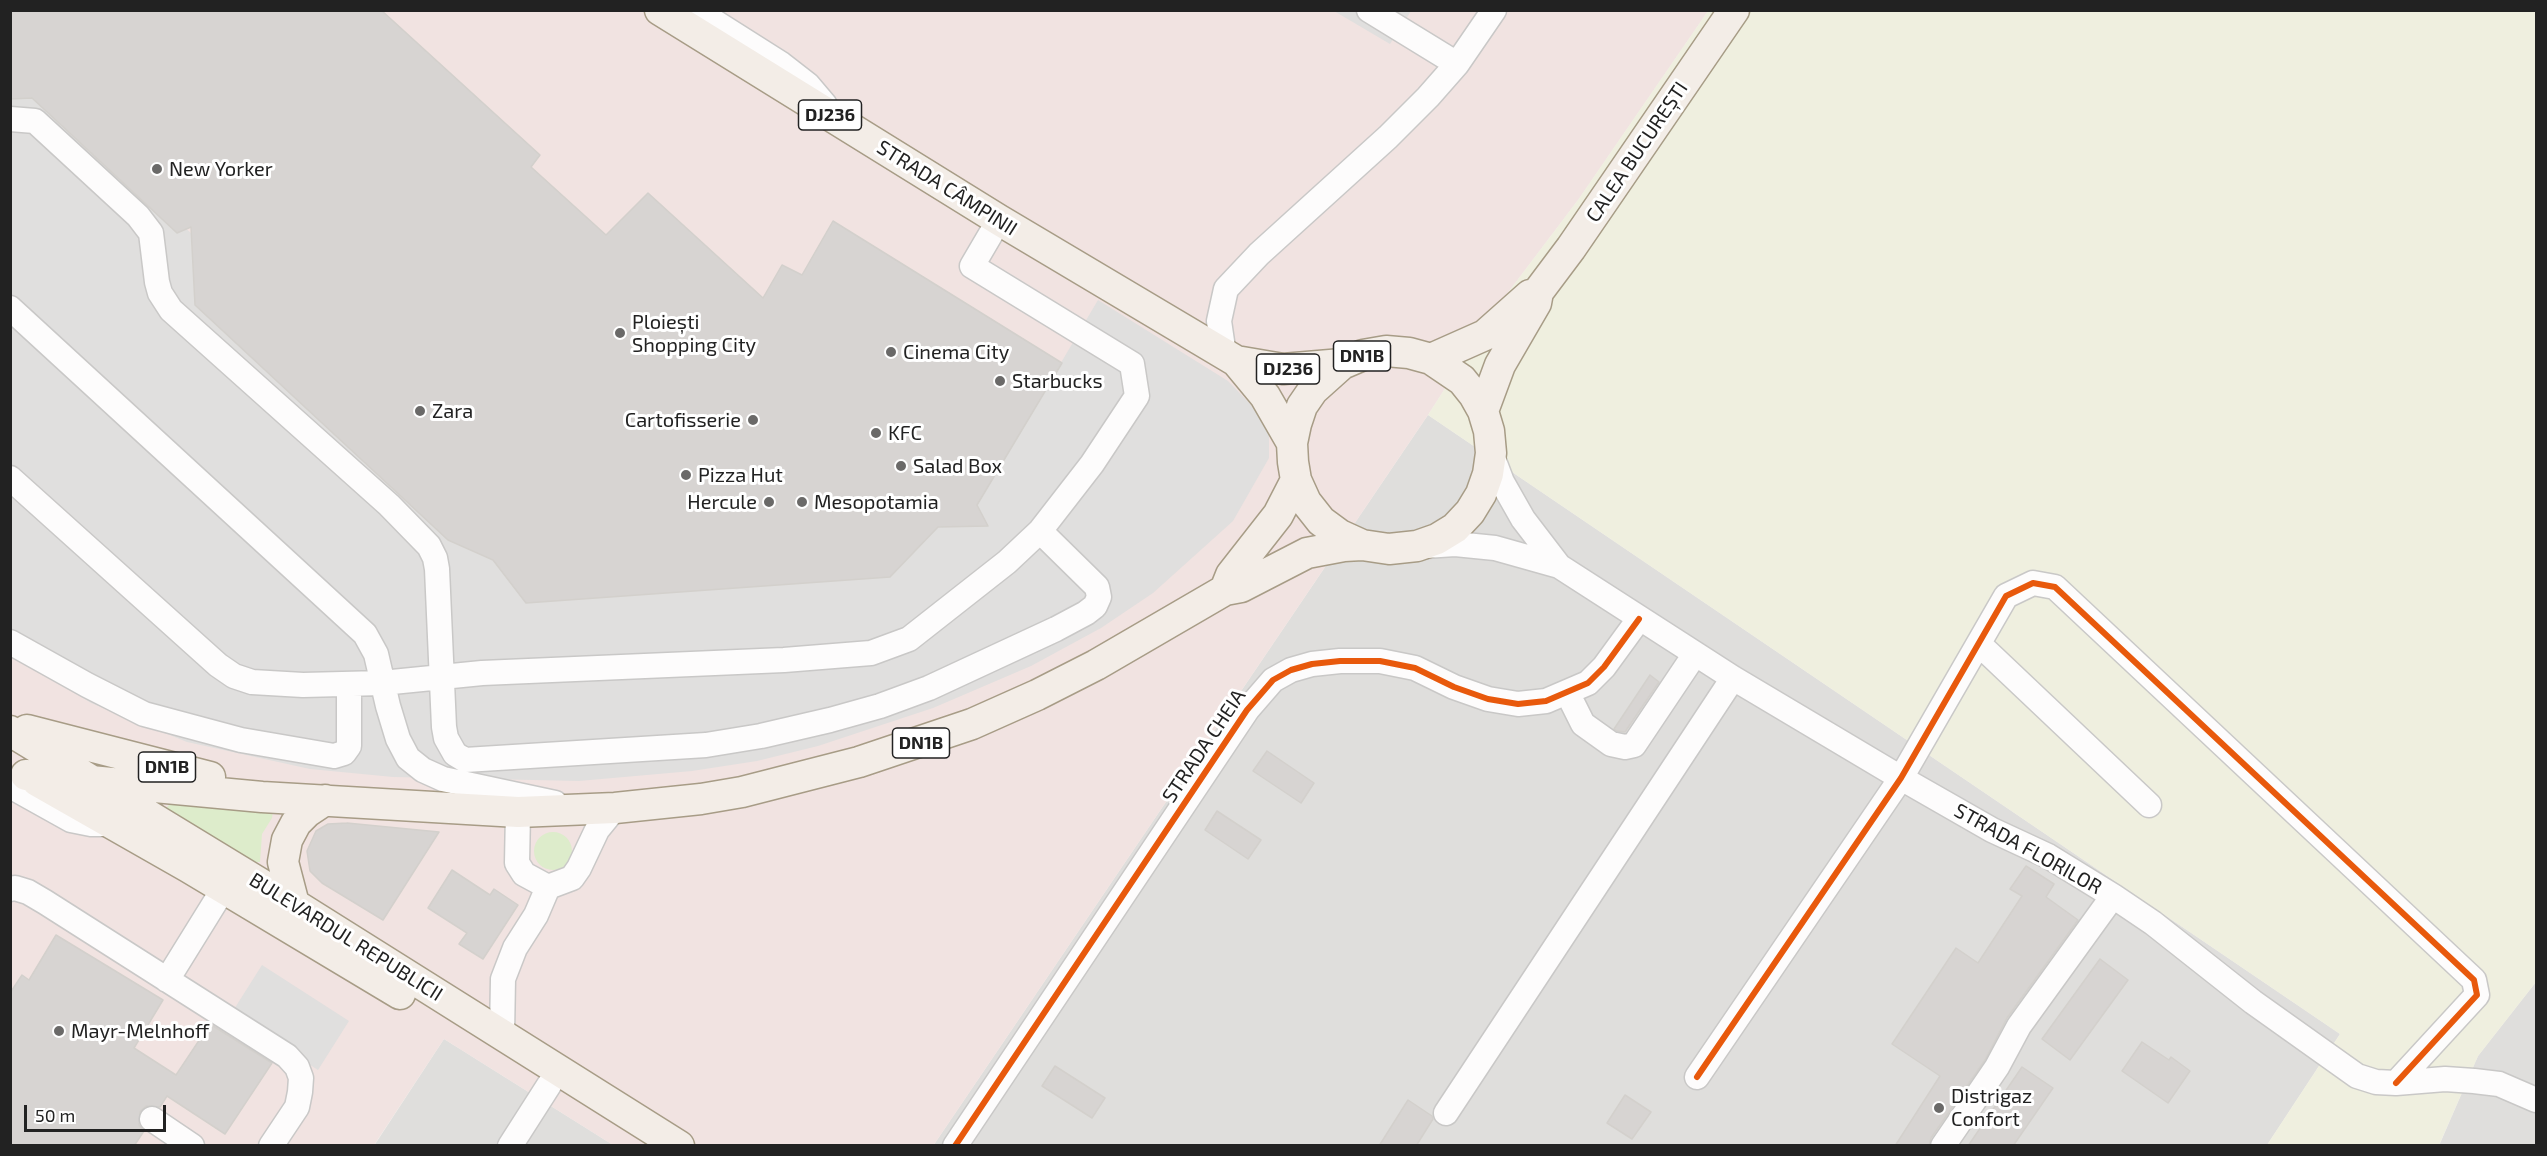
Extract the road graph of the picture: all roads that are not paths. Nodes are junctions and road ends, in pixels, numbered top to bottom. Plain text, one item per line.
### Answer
1 (660, 10) edge
2 (696, 10) edge
3 (1369, 10) edge
4 (1494, 10) edge
5 (1734, 10) edge
6 (1395, 17) edge
7 (1457, 64) junction
8 (10, 119) edge
9 (838, 120) junction
10 (999, 220) junction
11 (1538, 292) junction
12 (10, 308) edge
13 (1230, 358) junction
14 (1431, 359) junction
15 (1342, 364) junction
16 (1483, 411) junction
17 (1292, 443) junction
18 (1491, 453) junction
19 (10, 478) edge
20 (1296, 480) junction
21 (1040, 531) junction
22 (1362, 545) junction
23 (1417, 546) junction
24 (1558, 566) junction
25 (1225, 590) junction
26 (1639, 619) junction
27 (10, 642) edge
28 (1979, 644) junction
29 (1695, 654) junction
30 (441, 676) junction
31 (1733, 678) junction
32 (382, 683) junction
33 (349, 684) junction
34 (1568, 694) junction
35 (10, 725) edge
36 (10, 731) edge
37 (16, 776) edge
38 (1901, 778) junction
39 (94, 782) junction
40 (325, 800) junction
41 (2149, 805) dead end
42 (601, 809) junction
43 (518, 812) junction
44 (548, 887) junction
45 (224, 888) junction
46 (10, 889) edge
47 (2113, 896) junction
48 (294, 904) junction
49 (167, 980) junction
50 (502, 1034) junction
51 (1697, 1077) dead end
52 (2396, 1083) junction
53 (549, 1085) junction
54 (2536, 1100) edge
55 (1446, 1113) dead end
56 (152, 1119) dead end
57 (192, 1146) edge
58 (271, 1146) edge
59 (510, 1146) edge
60 (644, 1146) edge
61 (679, 1146) edge
62 (955, 1146) edge
63 (1944, 1146) edge

1 - 9 main road, STRADA CÂMPINII / DJ236
2 - 9 street
3 - 6 street
4 - 7 street
5 - 11 main road, CALEA BUCUREȘTI
6 - 7 street
7 - 13 street
8 - 30 street
9 - 10 main road, STRADA CÂMPINII / DJ236
10 - 13 main road, STRADA CÂMPINII / DJ236
10 - 21 street
11 - 14 main road
11 - 16 main road
12 - 32 street
13 - 15 main road, DJ236
13 - 17 main road, DJ236
14 - 15 main road, DN1B
14 - 16 main road, DN1B
15 - 17 main road, DN1B
16 - 18 main road, DN1B
17 - 20 main road, DN1B
18 - 23 main road, DN1B
18 - 24 street
19 - 33 street
20 - 22 main road, DN1B
20 - 25 main road
21 - 30 street
21 - 30 street
22 - 23 main road, DN1B
22 - 25 main road, DN1B
23 - 24 street
24 - 26 street, STRADA FLORILOR
25 - 42 main road, DN1B
26 - 29 street, STRADA FLORILOR
26 - 34 street, STRADA CHEIA
27 - 33 street
28 - 38 street
28 - 41 street
28 - 52 street
29 - 31 street, STRADA FLORILOR
29 - 34 street
30 - 32 street
31 - 38 street, STRADA FLORILOR
31 - 55 street
32 - 33 street
32 - 42 street
34 - 62 street, STRADA CHEIA
35 - 40 main road, DN1B
36 - 39 main road, BULEVARDUL REPUBLICII
37 - 39 main road, DN1B
37 - 45 main road, BULEVARDUL REPUBLICII
38 - 47 street, STRADA FLORILOR
38 - 51 street
39 - 40 main road, DN1B
39 - 48 main road, BULEVARDUL REPUBLICII
40 - 43 main road, DN1B
40 - 48 main road
42 - 43 main road, DN1B
42 - 44 street
43 - 44 street
44 - 50 street
45 - 49 street
45 - 53 main road, BULEVARDUL REPUBLICII
46 - 49 street
47 - 52 street, STRADA FLORILOR
47 - 63 street
48 - 50 main road, BULEVARDUL REPUBLICII
49 - 58 street
50 - 61 main road, BULEVARDUL REPUBLICII
52 - 54 street, STRADA FLORILOR
53 - 59 street
53 - 60 main road, BULEVARDUL REPUBLICII
56 - 57 street

